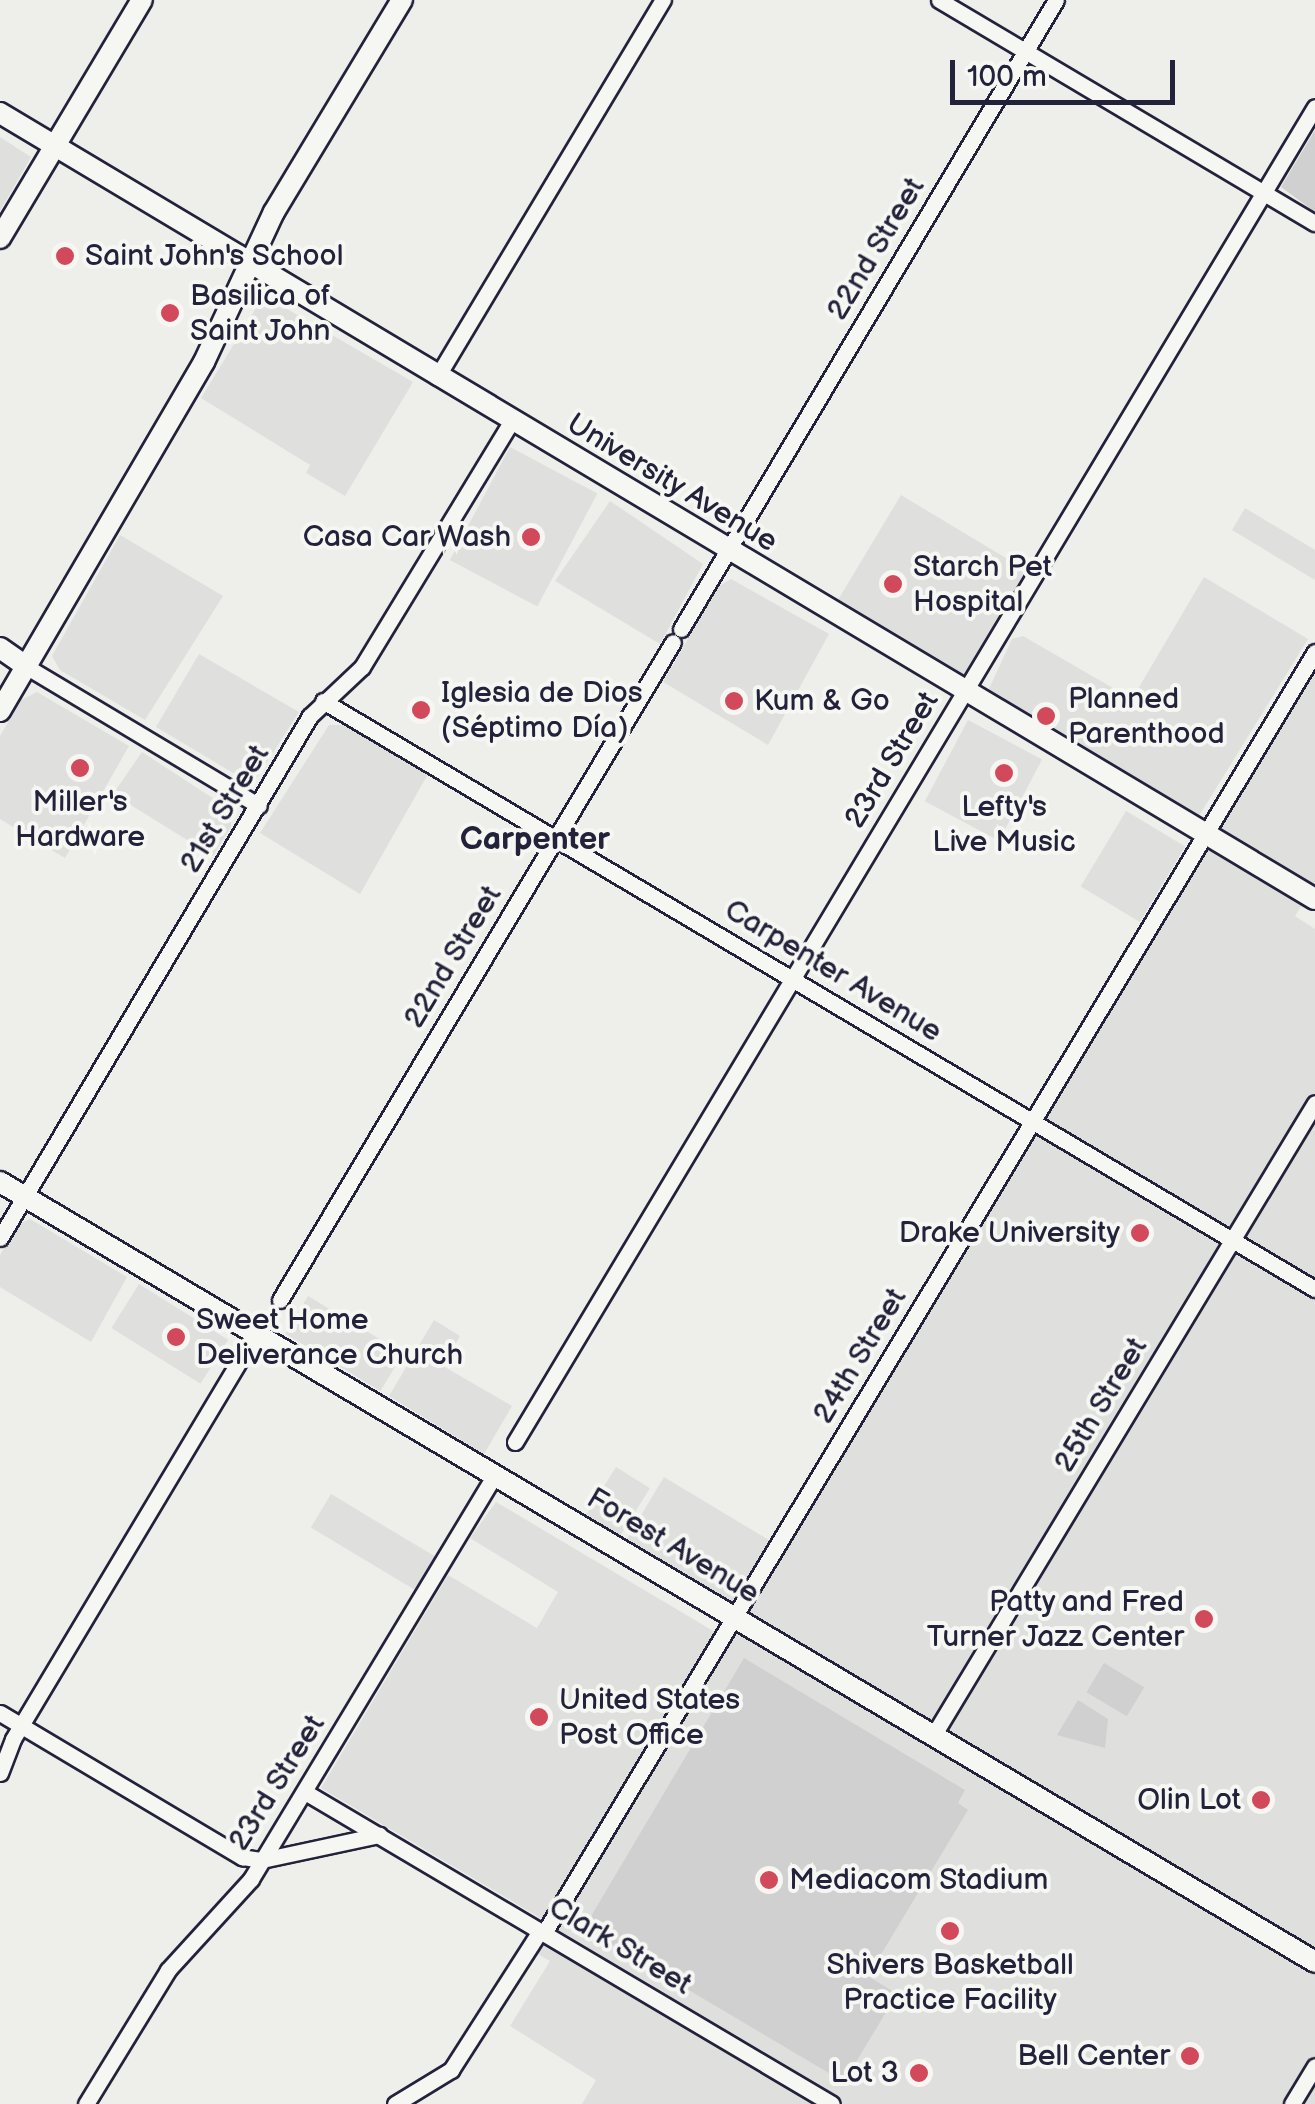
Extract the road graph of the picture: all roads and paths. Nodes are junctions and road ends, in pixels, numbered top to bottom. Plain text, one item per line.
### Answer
1 (142, 0) edge
2 (402, 0) edge
3 (663, 0) edge
4 (939, 0) edge
5 (1056, 0) edge
6 (1026, 52) junction
7 (1315, 107) edge
8 (0, 113) edge
9 (55, 147) junction
10 (1264, 193) junction
11 (1315, 224) edge
12 (0, 238) edge
13 (252, 263) junction
14 (438, 377) junction
15 (512, 422) junction
16 (728, 552) junction
17 (0, 648) edge
18 (1315, 652) edge
19 (27, 667) junction
20 (965, 692) junction
21 (322, 701) junction
22 (0, 712) edge
23 (259, 806) junction
24 (1206, 835) junction
25 (555, 840) junction
26 (1315, 899) edge
27 (792, 982) junction
28 (1315, 1103) edge
29 (1031, 1125) junction
30 (0, 1182) edge
31 (25, 1197) junction
32 (0, 1238) edge
33 (1232, 1241) junction
34 (1315, 1289) edge
35 (280, 1300) dead end
36 (256, 1333) junction
37 (516, 1442) dead end
38 (495, 1475) junction
39 (735, 1617) junction
40 (0, 1714) edge
41 (21, 1726) junction
42 (934, 1736) junction
43 (0, 1773) edge
44 (305, 1792) junction
45 (379, 1835) junction
46 (262, 1860) junction
47 (542, 1932) junction
48 (1315, 1962) edge
49 (1315, 2066) edge
50 (86, 2104) edge
51 (395, 2104) edge
52 (832, 2104) edge
53 (1292, 2104) edge

1 - 9 main road
2 - 13 main road
3 - 14 street
4 - 6 street
5 - 6 street, 22nd Street
6 - 10 street
6 - 16 street, 22nd Street
7 - 10 street, 23rd Street
8 - 9 main road, University Avenue
9 - 12 main road
9 - 13 main road, University Avenue
10 - 11 street
10 - 20 street, 23rd Street
13 - 14 main road, University Avenue
13 - 19 main road
14 - 15 main road, University Avenue
15 - 16 main road, University Avenue
15 - 21 street, 21st Street
16 - 20 main road, University Avenue
16 - 25 street, 22nd Street
17 - 19 main road
18 - 24 street, 24th Street
19 - 22 main road
19 - 23 street
20 - 24 main road, University Avenue
20 - 27 street, 23rd Street
21 - 23 street, 21st Street
21 - 25 street, Carpenter Avenue
23 - 31 street, 21st Street
24 - 26 main road, University Avenue
24 - 29 street, 24th Street
25 - 27 street, Carpenter Avenue
25 - 35 street, 22nd Street
27 - 29 street, Carpenter Avenue
27 - 37 street, 23rd Street
28 - 33 street, 25th Street
29 - 33 street, Carpenter Avenue
29 - 39 street, 24th Street
30 - 31 main road, Forest Avenue
31 - 32 street, 21st Street
31 - 36 main road, Forest Avenue
33 - 34 street, Carpenter Avenue
33 - 42 street, 25th Street
36 - 38 main road, Forest Avenue
36 - 41 street
38 - 39 main road, Forest Avenue
38 - 44 street, 23rd Street
39 - 42 main road, Forest Avenue
39 - 47 street, 24th Street
40 - 41 street
41 - 43 street
41 - 46 street
42 - 48 main road, Forest Avenue
44 - 45 street, Clark Street
44 - 46 street, 23rd Street
45 - 46 street
45 - 47 street, Clark Street
46 - 50 street, 23rd Street
47 - 51 street, 24th Street
47 - 52 street, Clark Street
49 - 53 street

